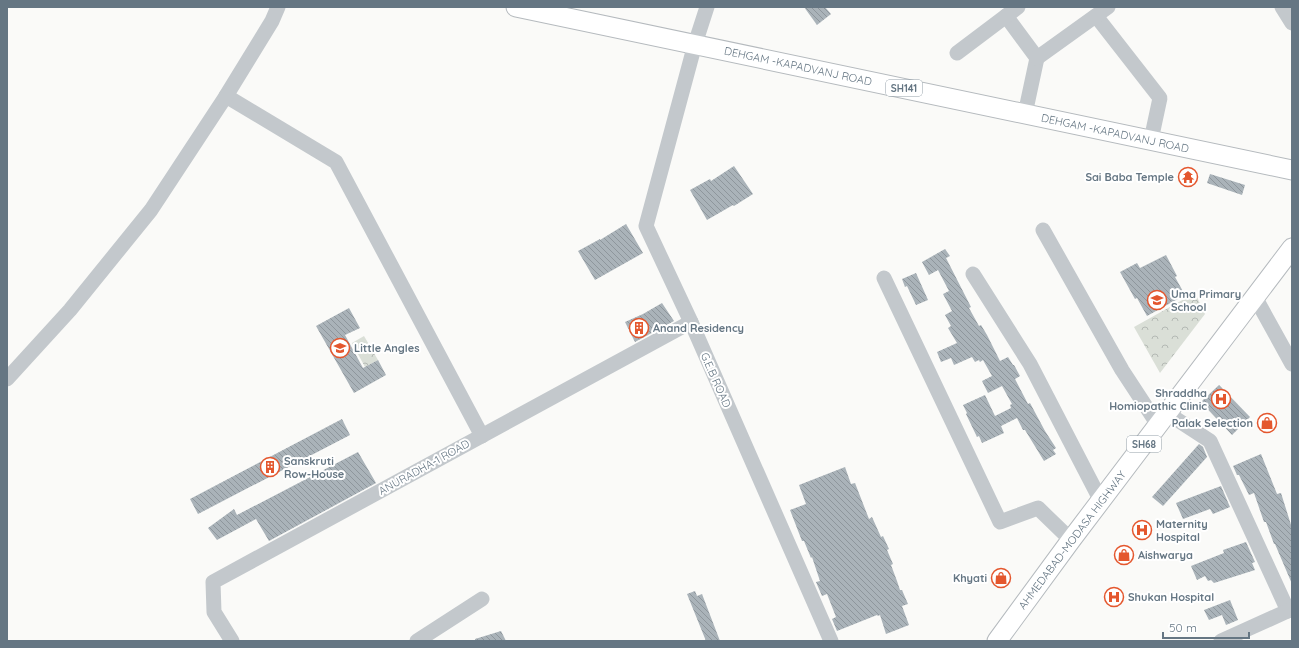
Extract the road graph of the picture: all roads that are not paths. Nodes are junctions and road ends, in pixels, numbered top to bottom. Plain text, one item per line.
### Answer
1 (278, 7) edge
2 (516, 7) edge
3 (707, 7) edge
4 (1018, 7) edge
5 (1282, 7) edge
6 (1102, 11) edge
7 (1006, 16) junction
8 (1292, 23) edge
9 (694, 44) junction
10 (957, 53) dead end
11 (1037, 58) junction
12 (226, 96) junction
13 (1025, 114) junction
14 (1150, 140) junction
15 (1292, 170) edge
16 (1042, 230) dead end
17 (1292, 248) edge
18 (974, 274) dead end
19 (884, 278) dead end
20 (1254, 297) junction
21 (691, 322) junction
22 (1292, 364) edge
23 (7, 379) edge
24 (1162, 419) junction
25 (482, 436) junction
26 (1100, 500) junction
27 (1070, 540) junction
28 (482, 599) dead end
29 (1290, 610) edge
30 (232, 641) edge
31 (417, 641) edge
32 (831, 641) edge
33 (997, 641) edge
34 (1221, 641) edge

1 - 12 street
2 - 9 main road, DEHGAM -KAPADVANJ ROAD / SH141
3 - 9 street, G.E.B ROAD
4 - 7 street
5 - 8 street
6 - 11 street
6 - 14 street
7 - 10 street
7 - 11 street
9 - 13 main road, DEHGAM -KAPADVANJ ROAD / SH141
9 - 21 street, G.E.B ROAD
11 - 13 street
12 - 23 street
12 - 25 street
13 - 14 main road, DEHGAM -KAPADVANJ ROAD / SH141
14 - 15 main road, DEHGAM -KAPADVANJ ROAD / SH141
16 - 24 street
17 - 20 main road, AHMEDABAD-MODASA HIGHWAY / SH68
18 - 26 street
19 - 27 street
20 - 22 street
20 - 24 main road, AHMEDABAD-MODASA HIGHWAY / SH68
21 - 25 street, ANURADHA-1 ROAD
21 - 32 street, G.E.B ROAD
24 - 26 main road, AHMEDABAD-MODASA HIGHWAY / SH68
24 - 29 street
25 - 30 street, ANURADHA-1 ROAD
26 - 27 main road, AHMEDABAD-MODASA HIGHWAY / SH68
27 - 33 main road, AHMEDABAD-MODASA HIGHWAY / SH68
28 - 31 street
29 - 34 street

